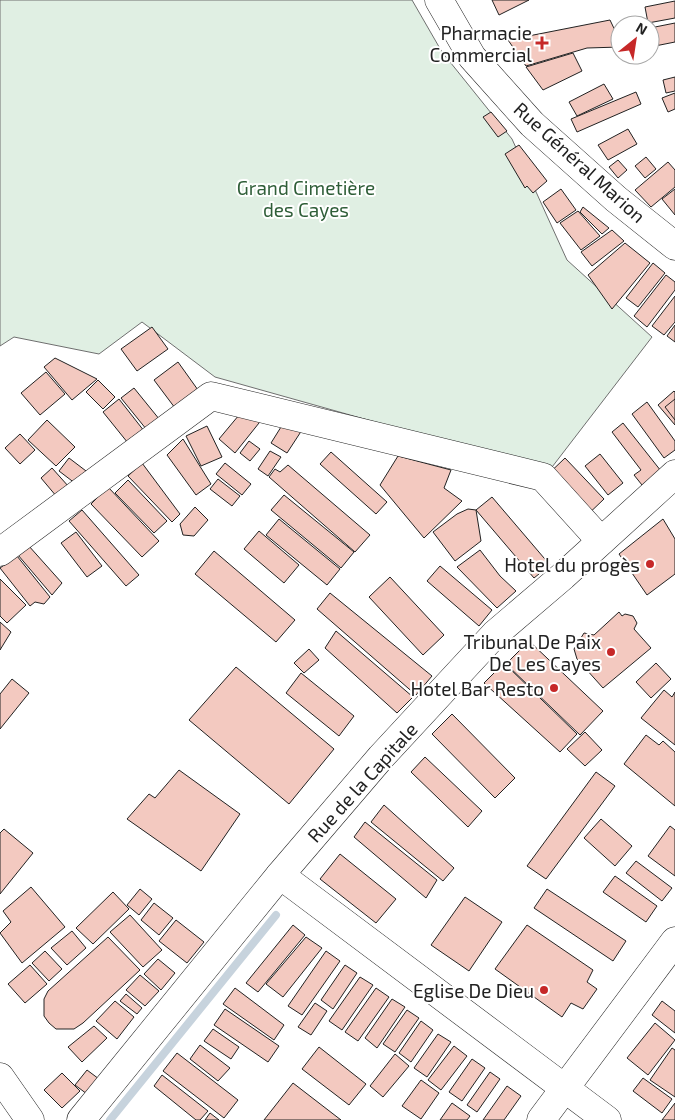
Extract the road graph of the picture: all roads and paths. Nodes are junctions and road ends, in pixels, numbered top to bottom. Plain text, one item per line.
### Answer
1 (439, 0) edge
2 (675, 246) edge
3 (675, 474) edge
4 (601, 541) junction
5 (0, 552) edge
6 (280, 875) junction
7 (675, 941) edge
8 (0, 1077) edge
9 (563, 1088) junction
10 (30, 1120) edge
11 (81, 1120) edge
12 (541, 1120) edge
13 (607, 1120) edge

1 - 2 street, Rue Général Marion
3 - 4 street, Rue de la Capitale
4 - 5 street
4 - 6 street, Rue de la Capitale
6 - 9 street
6 - 11 street, Rue de la Capitale
7 - 9 street
8 - 10 street
9 - 12 street
9 - 13 street

